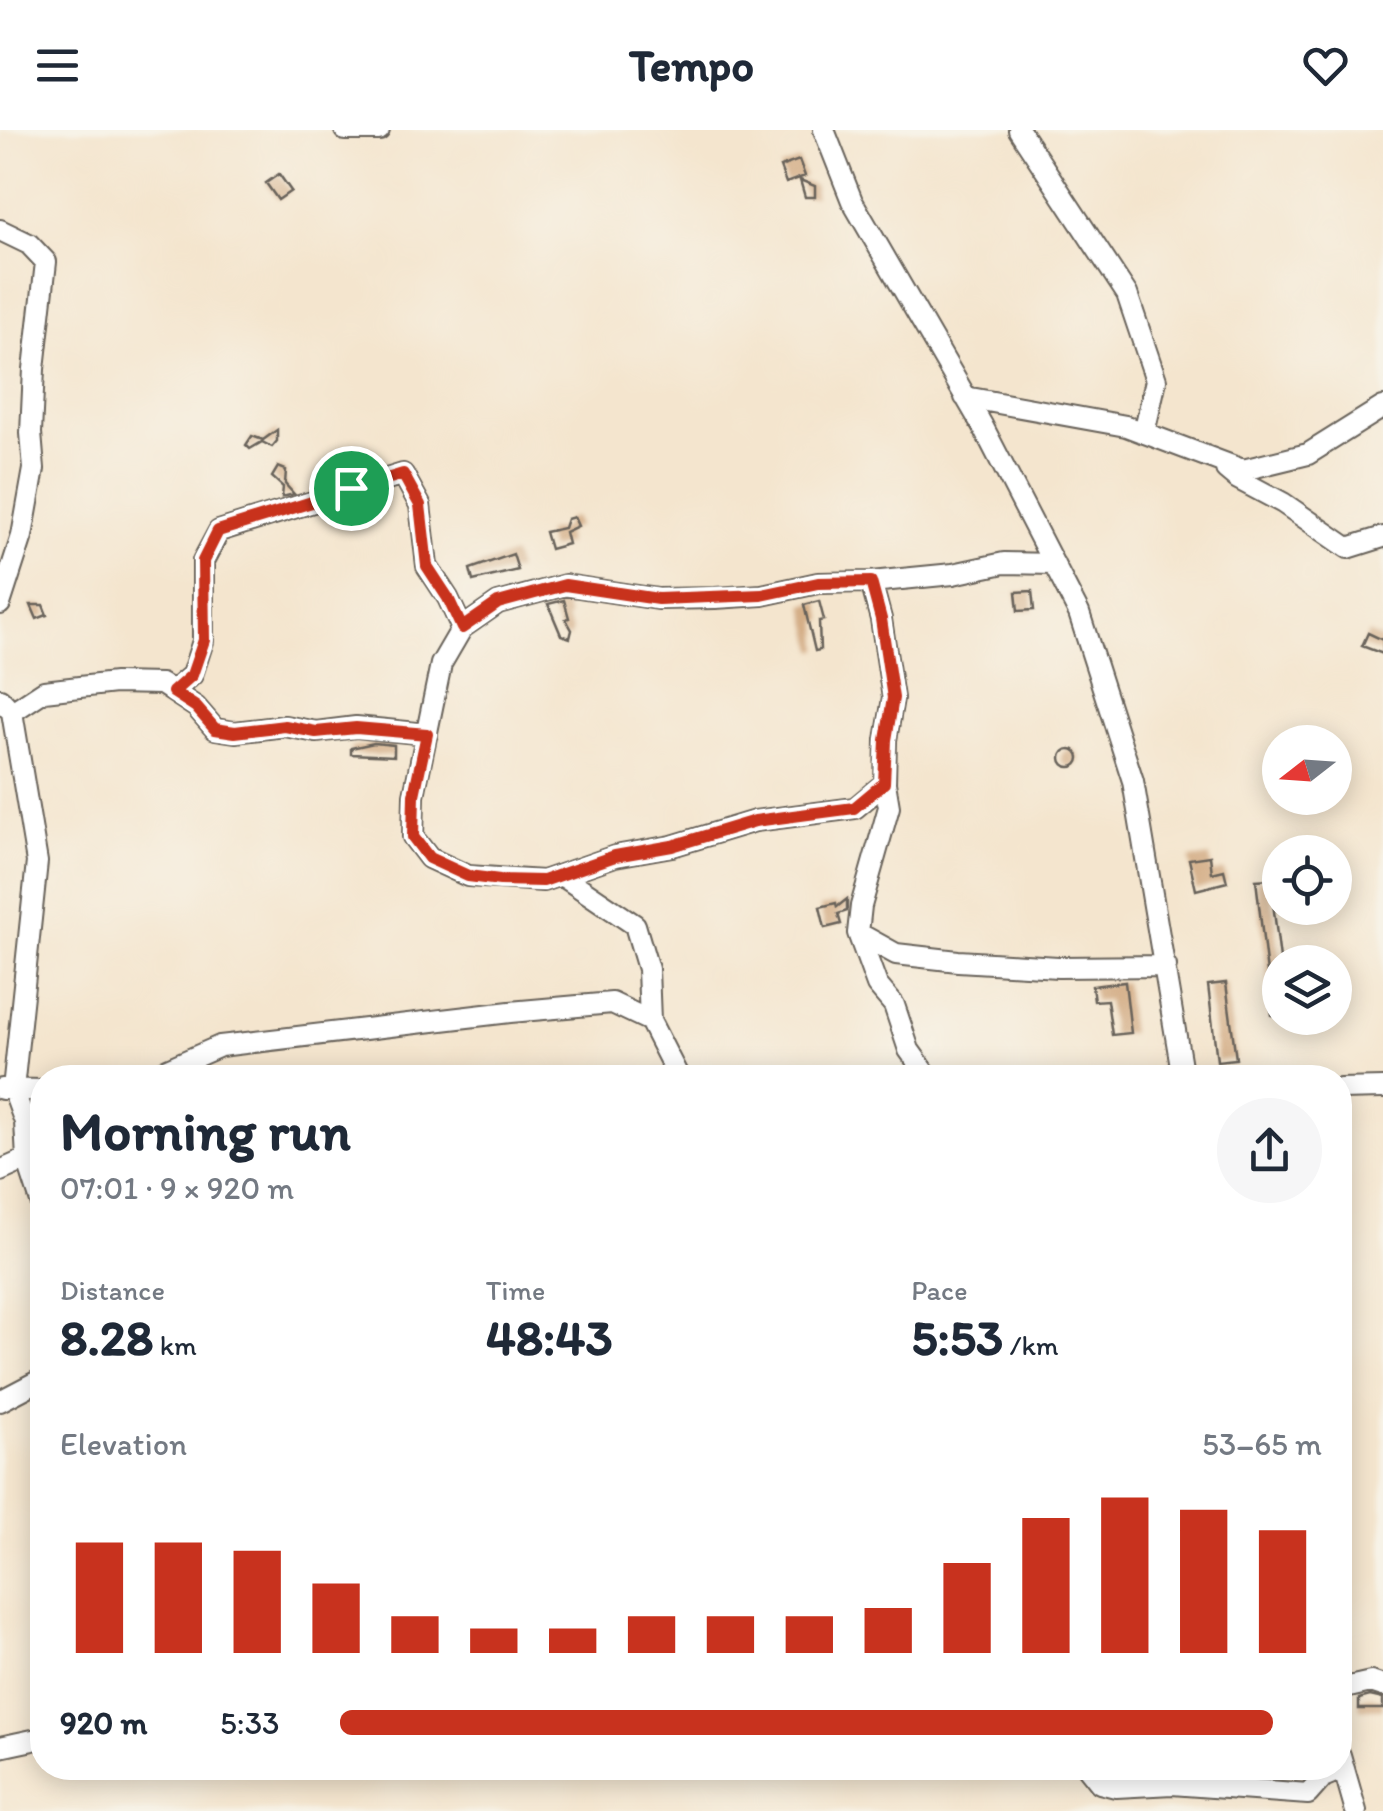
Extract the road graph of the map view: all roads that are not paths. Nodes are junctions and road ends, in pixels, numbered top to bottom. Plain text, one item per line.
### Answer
1 (344, 130) edge
2 (379, 130) edge
3 (824, 130) edge
4 (1019, 130) edge
5 (0, 230) edge
6 (966, 396) junction
7 (1383, 408) edge
8 (1144, 433) junction
9 (1216, 460) junction
10 (1383, 536) edge
11 (1054, 564) junction
12 (871, 582) junction
13 (0, 604) edge
14 (462, 628) junction
15 (173, 692) junction
16 (6, 706) edge
17 (427, 734) junction
18 (884, 783) junction
19 (561, 875) junction
20 (858, 934) junction
21 (1166, 966) junction
22 (650, 1020) junction
23 (177, 1065) edge
24 (672, 1065) edge
25 (917, 1065) edge
26 (1182, 1065) edge
27 (1383, 1088) edge
28 (6, 1089) edge
29 (1352, 1089) edge
30 (27, 1159) junction
31 (30, 1168) edge
32 (0, 1170) edge
33 (30, 1385) edge
34 (0, 1402) edge
35 (1352, 1686) edge
36 (1383, 1686) edge
37 (30, 1741) edge
38 (0, 1747) edge
39 (1098, 1780) edge
40 (1322, 1780) edge
41 (1347, 1780) edge
42 (1356, 1811) edge

1 - 2 street
3 - 6 street
4 - 8 street
5 - 13 street
6 - 8 street
6 - 11 street
7 - 9 street
8 - 9 street
9 - 10 street
11 - 12 street
11 - 21 street
12 - 14 street
12 - 18 street
14 - 15 street
14 - 17 street
15 - 16 street
15 - 17 street
16 - 28 street
17 - 19 street
18 - 19 street
18 - 20 street
19 - 22 street
20 - 21 street
20 - 25 street
21 - 26 street
22 - 23 street
22 - 24 street
27 - 29 street
28 - 30 street
30 - 31 street
30 - 32 street
33 - 34 street
35 - 36 street
37 - 38 street
39 - 40 street
41 - 42 street

